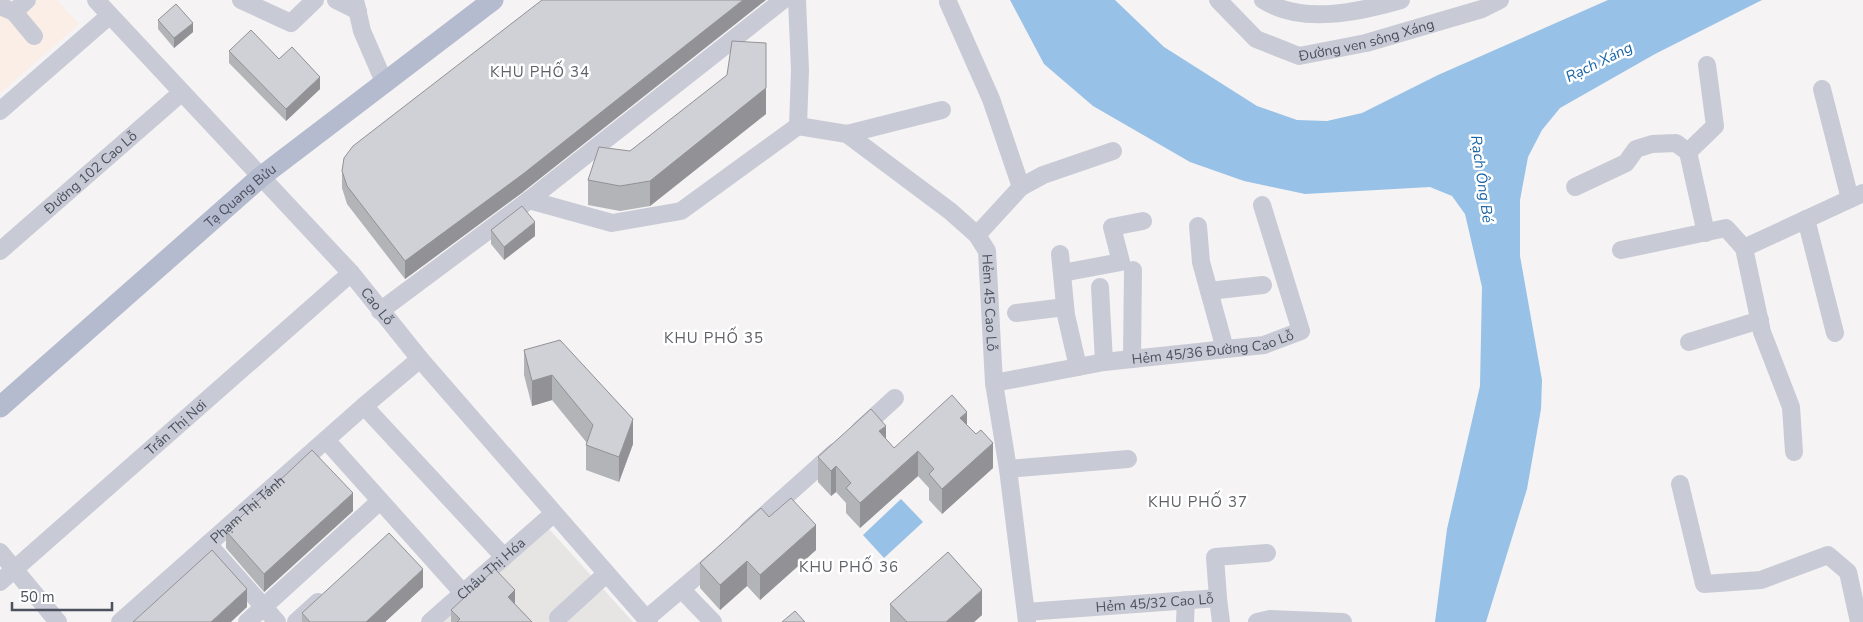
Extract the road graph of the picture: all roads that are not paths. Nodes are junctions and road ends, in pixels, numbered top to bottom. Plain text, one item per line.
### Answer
1 (27, 0) edge
2 (96, 0) edge
3 (241, 0) edge
4 (315, 0) edge
5 (336, 0) edge
6 (493, 0) edge
7 (783, 0) edge
8 (797, 0) edge
9 (1218, 0) edge
10 (1263, 0) edge
11 (1401, 0) edge
12 (1500, 0) edge
13 (948, 2) dead end
14 (356, 6) edge
15 (1305, 7) edge
16 (7, 9) edge
17 (109, 16) junction
18 (34, 36) dead end
19 (1707, 65) dead end
20 (385, 84) junction
21 (1822, 89) dead end
22 (181, 92) junction
23 (942, 110) dead end
24 (0, 111) edge
25 (798, 126) junction
26 (847, 134) junction
27 (1113, 151) dead end
28 (1688, 152) junction
29 (262, 176) junction
30 (1021, 187) junction
31 (1575, 187) dead end
32 (1856, 196) edge
33 (530, 200) junction
34 (1262, 205) dead end
35 (1806, 219) junction
36 (1142, 221) dead end
37 (1198, 226) dead end
38 (1706, 233) junction
39 (977, 235) junction
40 (1744, 248) junction
41 (1621, 250) dead end
42 (0, 251) edge
43 (1060, 254) dead end
44 (1133, 270) dead end
45 (351, 273) junction
46 (1062, 273) junction
47 (1263, 285) dead end
48 (1100, 287) dead end
49 (1209, 291) junction
50 (1065, 307) junction
51 (380, 311) junction
52 (1016, 313) dead end
53 (1760, 320) junction
54 (1835, 333) dead end
55 (1689, 342) dead end
56 (1225, 349) junction
57 (420, 359) junction
58 (1132, 359) junction
59 (1104, 362) junction
60 (1078, 367) junction
61 (994, 383) junction
62 (895, 398) dead end
63 (364, 406) junction
64 (0, 407) edge
65 (326, 440) junction
66 (1794, 452) dead end
67 (1128, 460) dead end
68 (1008, 469) junction
69 (1680, 484) dead end
70 (380, 500) junction
71 (553, 514) junction
72 (402, 525) junction
73 (388, 538) edge
74 (208, 544) junction
75 (0, 552) edge
76 (1267, 553) dead end
77 (504, 557) junction
78 (15, 568) junction
79 (606, 574) junction
80 (0, 582) edge
81 (332, 590) edge
82 (682, 590) junction
83 (463, 593) junction
84 (1218, 598) junction
85 (1186, 600) junction
86 (263, 607) junction
87 (1027, 617) edge
88 (558, 618) dead end
89 (647, 620) edge
90 (58, 622) edge
91 (120, 622) edge
92 (247, 622) edge
93 (277, 622) edge
94 (296, 622) edge
95 (430, 622) edge
96 (712, 622) edge
97 (1185, 622) edge
98 (1221, 622) edge
99 (1257, 622) edge
100 (1343, 622) edge
101 (1859, 622) edge

1 - 16 street
2 - 17 street, Cao Lỗ
3 - 4 street
5 - 14 street
6 - 20 main road, Tạ Quang Bửu
7 - 33 street
8 - 25 street
9 - 12 street, Đường ven sông Xáng
10 - 15 street
11 - 15 street
13 - 30 street
14 - 20 street
16 - 18 street
17 - 22 street, Cao Lỗ
17 - 24 street
19 - 28 street
20 - 29 main road, Tạ Quang Bửu
21 - 32 street
22 - 29 street, Cao Lỗ
22 - 42 street, Đường 102 Cao Lỗ
23 - 26 street
25 - 26 street, Hẻm 45 Cao Lỗ
25 - 33 street
26 - 39 street, Hẻm 45 Cao Lỗ
27 - 30 street
28 - 31 street
28 - 38 street
29 - 45 street, Cao Lỗ
29 - 64 main road, Tạ Quang Bửu
30 - 39 street
32 - 35 street
33 - 51 street
34 - 56 street, Hẻm 45/36 Đường Cao Lỗ
35 - 40 street
35 - 54 street
36 - 46 street
37 - 49 street
38 - 40 street
38 - 41 street
39 - 61 street, Hẻm 45 Cao Lỗ
40 - 53 street
43 - 46 street
44 - 58 street
45 - 51 street, Cao Lỗ
45 - 78 street, Trần Thị Nơi
46 - 50 street
47 - 49 street
48 - 59 street
49 - 56 street
50 - 52 street
50 - 60 street
51 - 57 street, Cao Lỗ
53 - 55 street
53 - 66 street
56 - 58 street, Hẻm 45/36 Đường Cao Lỗ
57 - 63 street, Phạm Thị Tánh
57 - 71 street, Cao Lỗ
58 - 59 street, Hẻm 45/36 Đường Cao Lỗ
59 - 60 street, Hẻm 45/36 Đường Cao Lỗ
60 - 61 street, Hẻm 45/36 Đường Cao Lỗ
61 - 68 street, Hẻm 45 Cao Lỗ
62 - 82 street
63 - 65 street, Phạm Thị Tánh
63 - 77 street
65 - 70 street
65 - 74 street, Phạm Thị Tánh
67 - 68 street
68 - 87 street, Hẻm 45 Cao Lỗ
69 - 101 street
70 - 72 street
70 - 86 street
71 - 77 street, Châu Thị Hóa
71 - 79 street, Cao Lỗ
72 - 73 street
72 - 83 street
74 - 86 street
74 - 91 street, Phạm Thị Tánh
75 - 78 street
76 - 84 street, Hẻm 45/32 Cao Lỗ
77 - 83 street, Châu Thị Hóa
78 - 80 street, Trần Thị Nơi
78 - 90 street
79 - 88 street
79 - 89 street, Cao Lỗ
81 - 94 street
82 - 89 street
82 - 96 street
83 - 95 street, Châu Thị Hóa
84 - 85 street, Hẻm 45/32 Cao Lỗ
84 - 98 street
85 - 87 street, Hẻm 45/32 Cao Lỗ
85 - 97 street
86 - 92 street
86 - 93 street
99 - 100 street

